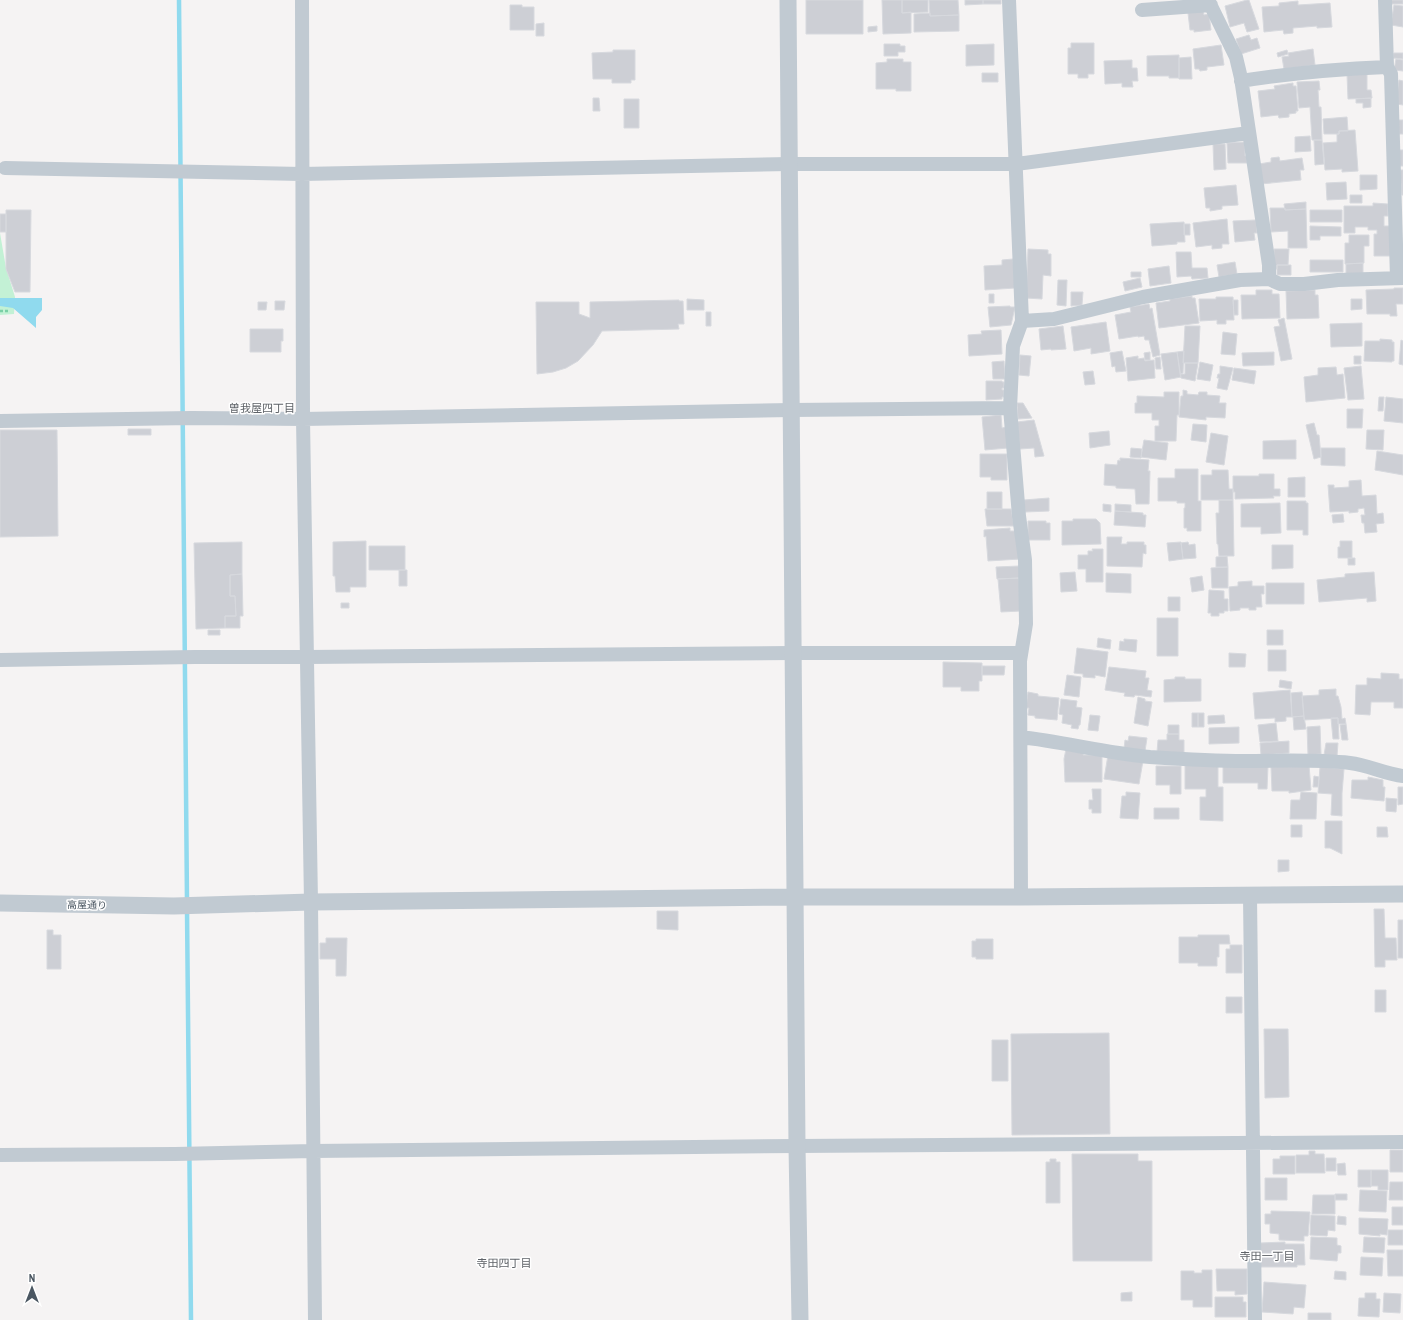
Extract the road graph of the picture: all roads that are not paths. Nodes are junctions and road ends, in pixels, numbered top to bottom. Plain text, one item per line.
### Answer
1 (302, 0) edge
2 (788, 0) edge
3 (1009, 0) edge
4 (1385, 0) edge
5 (1210, 3) edge
6 (1142, 10) dead end
7 (1388, 67) junction
8 (1241, 81) junction
9 (1249, 134) junction
10 (789, 164) junction
11 (1016, 164) junction
12 (5, 168) dead end
13 (302, 174) junction
14 (1400, 278) edge
15 (1269, 279) junction
16 (1022, 321) junction
17 (1010, 408) junction
18 (791, 410) junction
19 (303, 419) junction
20 (0, 421) edge
21 (793, 653) junction
22 (1021, 653) junction
23 (308, 657) junction
24 (0, 660) edge
25 (1020, 737) junction
26 (1403, 776) edge
27 (1403, 894) edge
28 (1250, 896) junction
29 (796, 897) junction
30 (1021, 898) junction
31 (311, 902) junction
32 (0, 903) edge
33 (1403, 1142) edge
34 (1253, 1143) junction
35 (797, 1146) junction
36 (313, 1151) junction
37 (0, 1155) edge
38 (315, 1320) edge
39 (800, 1320) edge
40 (1255, 1320) edge

1 - 13 street
2 - 10 street
3 - 11 street
4 - 7 street
5 - 6 street
5 - 8 street
7 - 8 street
7 - 14 street
8 - 9 street
9 - 11 street
9 - 15 street
10 - 11 street
10 - 13 street
10 - 18 street
11 - 16 street
12 - 13 street
13 - 19 street
14 - 15 street
15 - 16 street
16 - 17 street
17 - 18 street
17 - 22 street
18 - 19 street
18 - 21 street
19 - 20 street
19 - 23 street
21 - 22 street
21 - 23 street
21 - 29 street
22 - 25 street
23 - 24 street
23 - 31 street
25 - 26 street
25 - 30 street
27 - 28 street, 高屋通り
28 - 30 street, 高屋通り
28 - 34 street
29 - 30 street, 高屋通り
29 - 31 street, 高屋通り
29 - 35 street
31 - 32 street, 高屋通り
31 - 36 street
33 - 34 street
34 - 35 street
34 - 40 street
35 - 36 street
35 - 39 street
36 - 37 street
36 - 38 street

